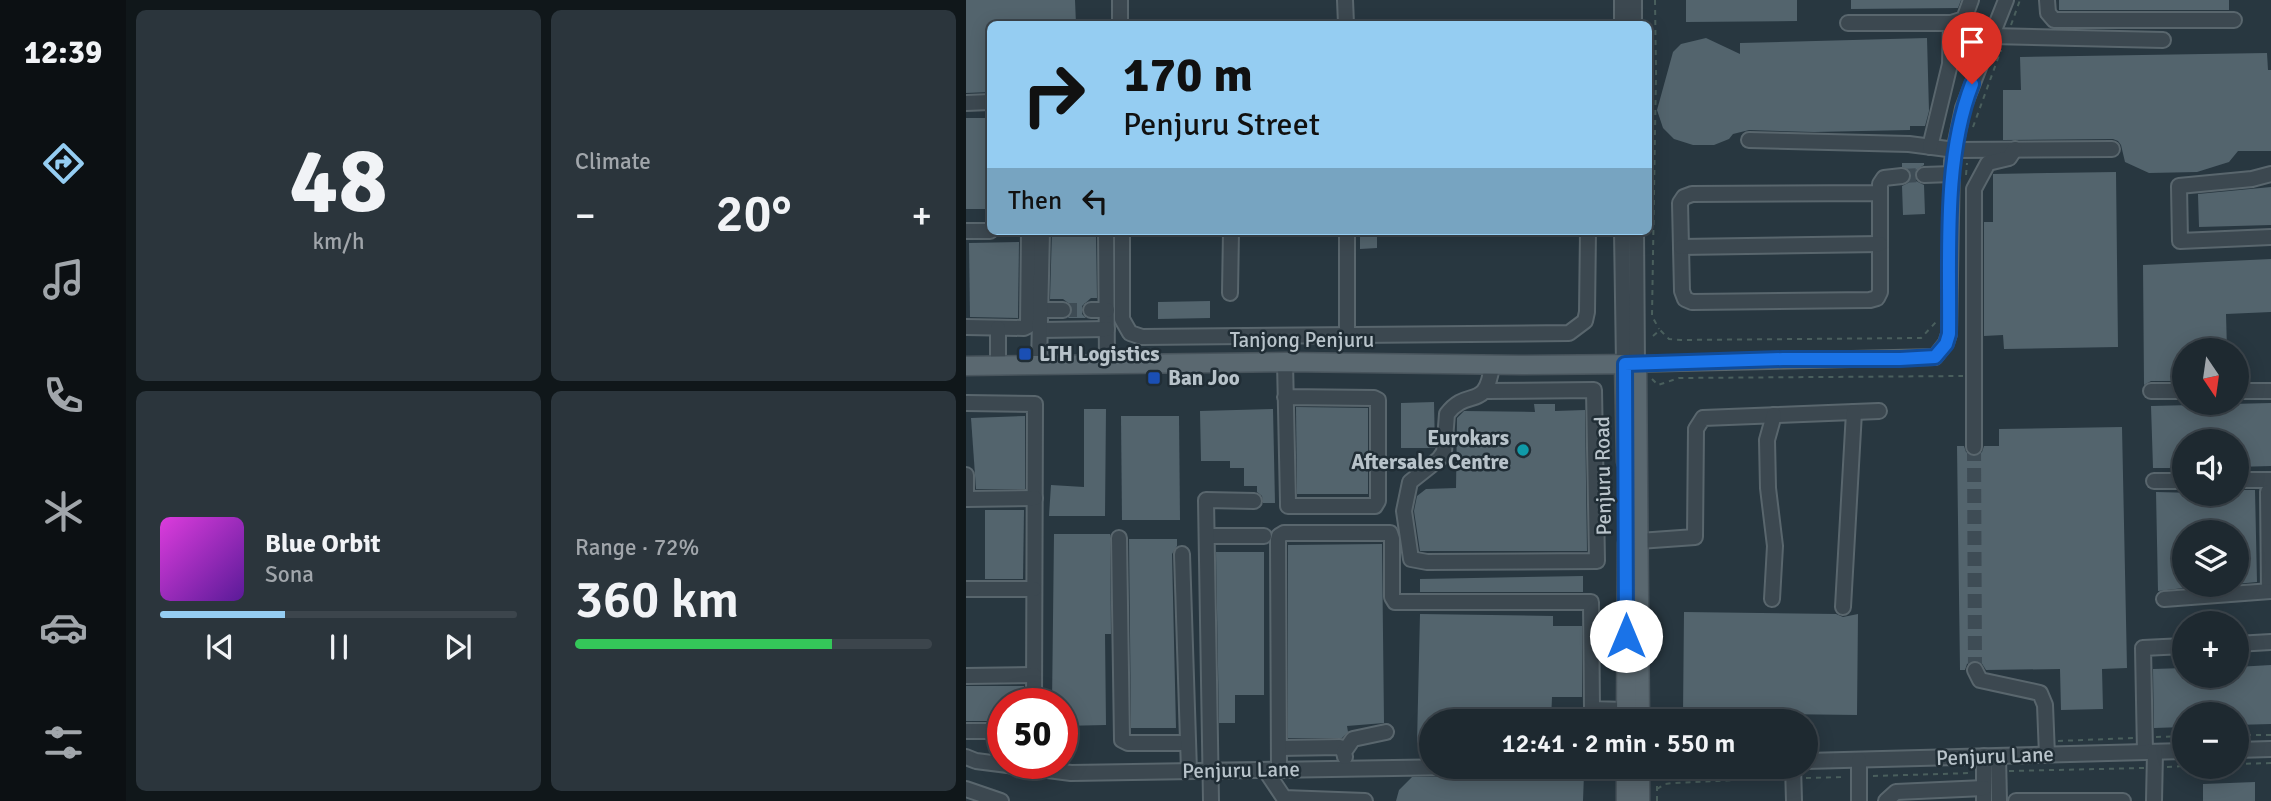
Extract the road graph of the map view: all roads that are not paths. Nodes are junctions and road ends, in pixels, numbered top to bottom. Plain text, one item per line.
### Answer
1 (1120, 0) edge
2 (1345, 0) edge
3 (1622, 0) edge
4 (1634, 0) edge
5 (1971, 0) edge
6 (2006, 0) edge
7 (2048, 0) edge
8 (2234, 20) dead end
9 (1120, 21) edge
10 (1346, 21) edge
11 (1622, 21) edge
12 (1634, 21) edge
13 (1848, 23) dead end
14 (1951, 23) junction
15 (1991, 36) junction
16 (2163, 40) dead end
17 (987, 102) edge
18 (966, 103) edge
19 (1749, 140) dead end
20 (1930, 147) junction
21 (2015, 149) junction
22 (2112, 149) dead end
23 (1959, 162) junction
24 (2271, 174) edge
25 (1924, 175) tunnel mouth
26 (1902, 176) tunnel mouth
27 (1880, 193) junction
28 (966, 231) edge
29 (987, 231) edge
30 (1029, 235) edge
31 (1042, 235) edge
32 (1106, 235) edge
33 (1122, 235) edge
34 (1231, 235) edge
35 (1347, 235) edge
36 (1588, 235) edge
37 (1622, 235) edge
38 (1636, 235) edge
39 (2271, 237) edge
40 (1880, 244) junction
41 (1681, 247) junction
42 (1230, 293) dead end
43 (1042, 310) junction
44 (1063, 310) tunnel mouth
45 (1091, 310) tunnel mouth
46 (1107, 310) junction
47 (966, 327) edge
48 (998, 328) junction
49 (1107, 329) junction
50 (1042, 330) junction
51 (1347, 335) junction
52 (1284, 362) junction
53 (1107, 364) junction
54 (1631, 364) junction
55 (998, 365) junction
56 (1039, 365) junction
57 (1492, 365) junction
58 (966, 366) edge
59 (1486, 391) junction
60 (2151, 391) dead end
61 (2172, 391) edge
62 (2249, 391) edge
63 (2271, 391) edge
64 (1285, 397) junction
65 (966, 403) edge
66 (1879, 411) dead end
67 (1854, 412) junction
68 (1774, 415) junction
69 (1974, 447) tunnel mouth
70 (966, 475) edge
71 (2249, 480) edge
72 (2271, 480) edge
73 (2154, 481) dead end
74 (2172, 481) edge
75 (2271, 492) edge
76 (1035, 498) junction
77 (966, 499) edge
78 (1254, 501) dead end
79 (1207, 536) junction
80 (1264, 536) dead end
81 (1119, 538) dead end
82 (1639, 541) junction
83 (1182, 554) dead end
84 (966, 589) edge
85 (1034, 589) junction
86 (2270, 591) edge
87 (1772, 599) dead end
88 (2164, 599) dead end
89 (1843, 607) dead end
90 (2271, 642) edge
91 (2249, 643) edge
92 (2172, 647) edge
93 (1975, 670) dead end
94 (1034, 675) junction
95 (966, 676) edge
96 (1034, 688) edge
97 (1591, 709) edge
98 (1630, 709) edge
99 (1630, 709) edge
100 (987, 731) edge
101 (966, 732) edge
102 (1386, 732) dead end
103 (1188, 743) junction
104 (2148, 747) junction
105 (1279, 748) junction
106 (2047, 748) junction
107 (2271, 749) edge
108 (2172, 750) edge
109 (2249, 750) edge
110 (1344, 752) junction
111 (1991, 756) junction
112 (966, 757) edge
113 (1859, 760) junction
114 (1818, 761) edge
115 (1419, 768) edge
116 (1345, 769) junction
117 (1189, 771) junction
118 (1210, 771) junction
119 (1272, 771) junction
120 (1626, 779) edge
121 (1640, 779) edge
122 (1793, 779) edge
123 (1988, 783) edge
124 (966, 789) edge
125 (1001, 801) edge
126 (1211, 801) edge
127 (1365, 801) edge
128 (1626, 801) edge
129 (1640, 801) edge
130 (1794, 801) edge
131 (1859, 801) edge
132 (1886, 801) edge
133 (1999, 801) edge
134 (2016, 801) edge
135 (2123, 801) edge
136 (2154, 801) edge

1 - 9 street
2 - 10 street
3 - 11 street
4 - 12 street
5 - 14 street
6 - 15 street
7 - 8 street
13 - 14 street
14 - 20 street
15 - 16 street
15 - 23 street
17 - 18 street
19 - 20 street
20 - 23 street
21 - 22 street
21 - 23 street
21 - 69 street
23 - 25 street
23 - 54 street
24 - 39 street
26 - 27 street
27 - 40 street
27 - 41 street
28 - 29 street
30 - 48 street
31 - 43 street
32 - 46 street
33 - 51 street
34 - 42 street
35 - 51 street
36 - 51 street
37 - 54 street, Penjuru Road
38 - 54 street, Penjuru Road
40 - 41 street
40 - 41 street
43 - 44 street
43 - 50 street
45 - 46 street
46 - 49 street
47 - 48 street
48 - 55 street
49 - 50 street
49 - 53 street
50 - 56 street
52 - 53 main road, Tanjong Penjuru
52 - 57 main road, Tanjong Penjuru
52 - 64 street
53 - 56 main road, Tanjong Penjuru
54 - 57 main road, Tanjong Penjuru
54 - 82 main road, Penjuru Road
54 - 98 main road, Penjuru Road
55 - 56 main road, Tanjong Penjuru
55 - 58 main road, Tanjong Penjuru
57 - 59 street
59 - 59 street
60 - 61 street
62 - 63 street
64 - 64 street
65 - 76 street
66 - 67 street
67 - 68 street
67 - 89 street
68 - 82 street
68 - 87 street
70 - 77 street
71 - 72 street
73 - 74 street
75 - 86 street
76 - 77 street
76 - 85 street
78 - 79 street
79 - 80 street
79 - 118 street
81 - 103 street
82 - 99 main road, Penjuru Road
83 - 103 street
84 - 85 street
85 - 94 street
86 - 88 street
90 - 91 street
92 - 104 street
93 - 106 street
94 - 95 street
94 - 96 street
97 - 105 street
100 - 101 street
102 - 110 street
103 - 117 street
104 - 106 street, Penjuru Lane
104 - 108 street, Penjuru Lane
104 - 136 street
105 - 110 street
105 - 119 street
106 - 111 street, Penjuru Lane
107 - 109 street
110 - 116 street
111 - 113 street, Penjuru Lane
111 - 123 street
112 - 117 street, Penjuru Lane
113 - 114 street, Penjuru Lane
113 - 131 street
115 - 116 street, Penjuru Lane
116 - 119 street, Penjuru Lane
117 - 118 street, Penjuru Lane
118 - 119 street, Penjuru Lane
118 - 126 street
119 - 127 street
120 - 128 main road
121 - 129 main road
122 - 130 street
123 - 132 street
123 - 133 street
124 - 125 street
134 - 135 street

